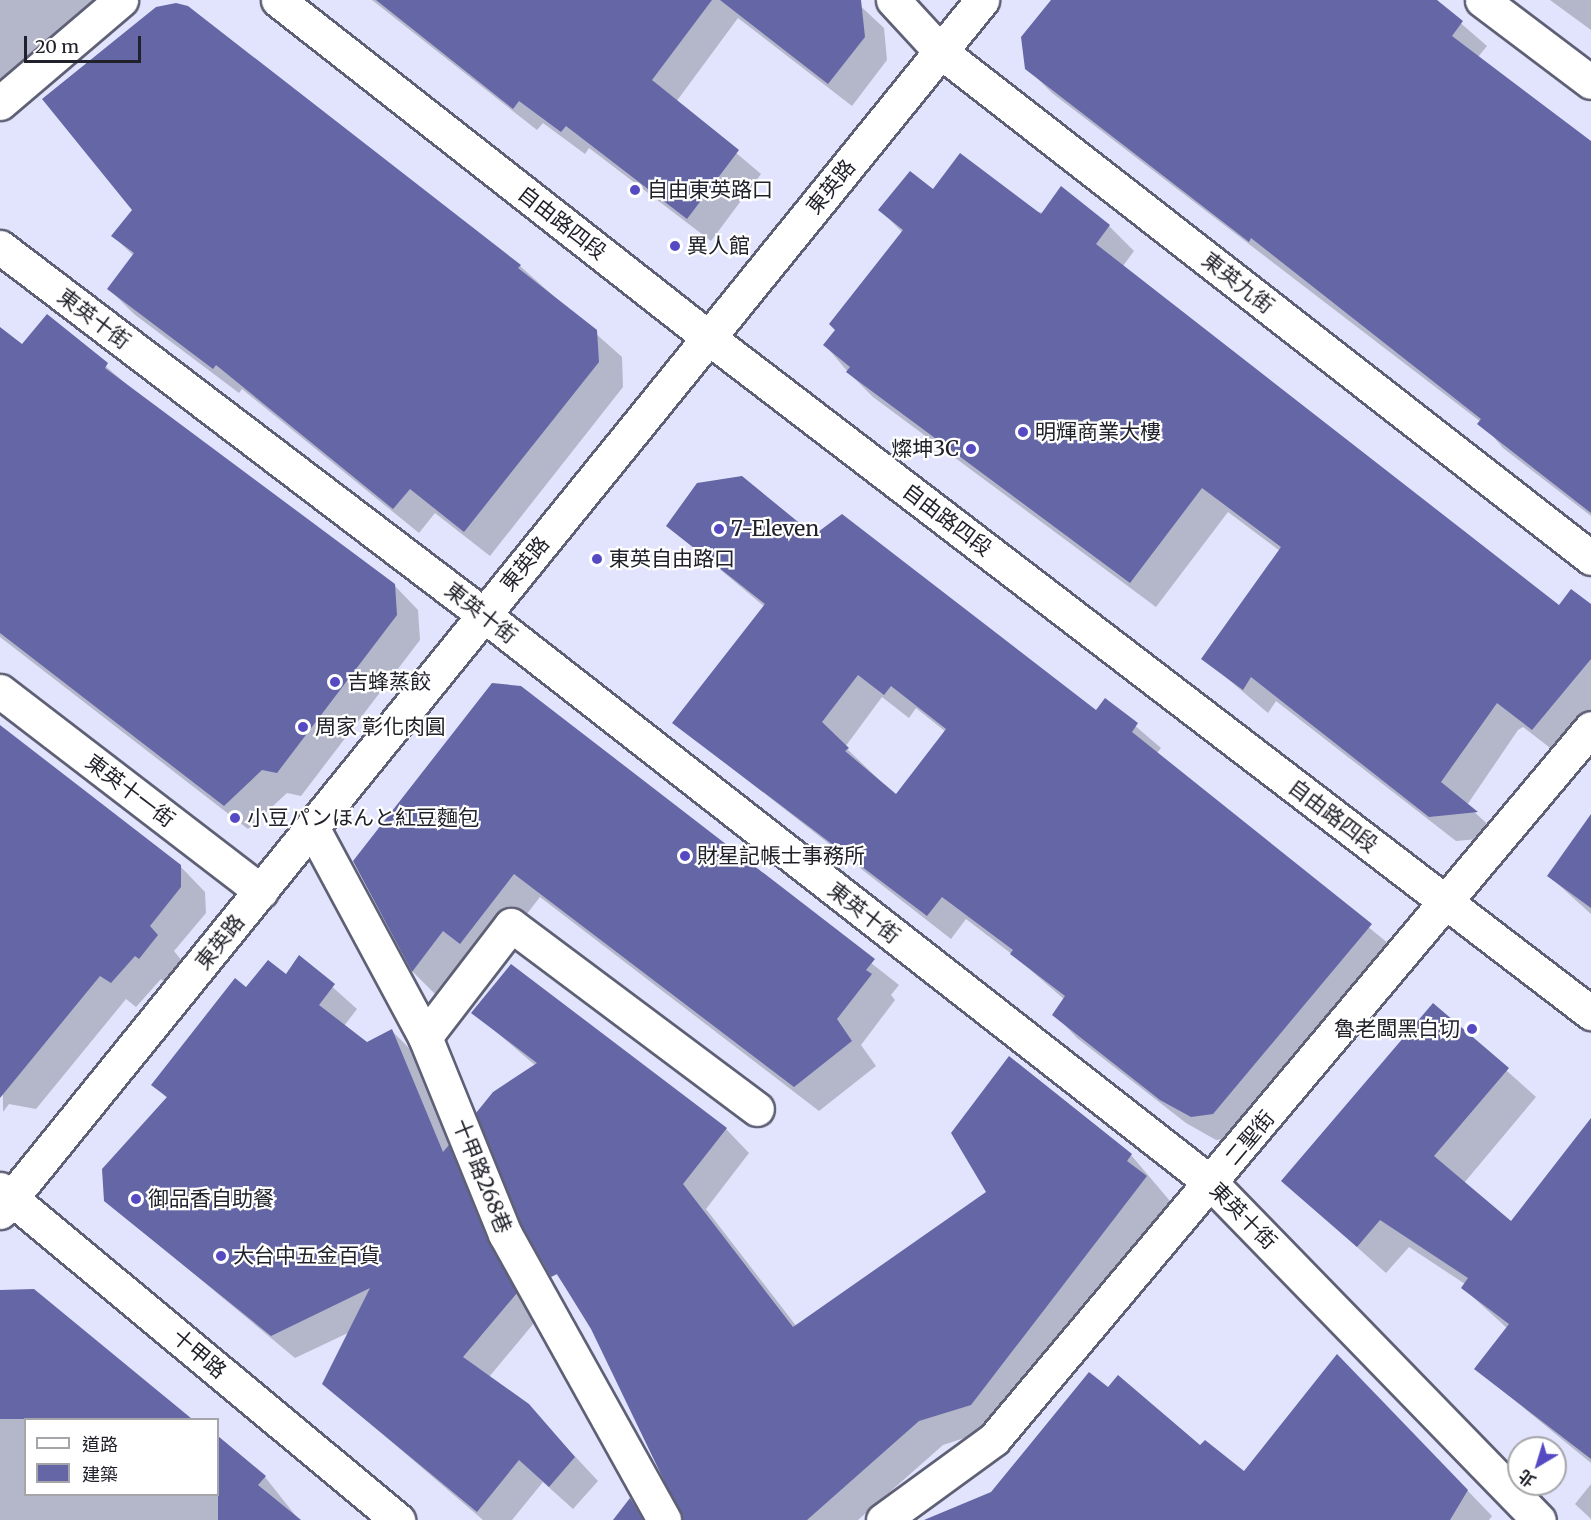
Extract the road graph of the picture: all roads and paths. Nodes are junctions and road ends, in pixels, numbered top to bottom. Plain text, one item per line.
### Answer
1 (121, 0) edge
2 (278, 0) edge
3 (893, 0) edge
4 (982, 0) edge
5 (1482, 0) edge
6 (940, 51) junction
7 (1591, 82) edge
8 (0, 103) edge
9 (0, 247) edge
10 (709, 338) junction
11 (1591, 558) edge
12 (484, 615) junction
13 (0, 691) edge
14 (1591, 728) edge
15 (312, 828) junction
16 (261, 891) junction
17 (1448, 904) junction
18 (1591, 1014) edge
19 (425, 1037) junction
20 (757, 1109) dead end
21 (1211, 1183) junction
22 (4, 1200) edge
23 (398, 1520) edge
24 (664, 1520) edge
25 (883, 1520) edge
26 (1539, 1520) edge

1 - 8 street
2 - 10 street, 自由路四段
3 - 6 street, 東英九街
4 - 6 street, 東英路
5 - 7 street
6 - 10 street, 東英路
6 - 11 street, 東英九街
9 - 12 street, 東英十街
10 - 12 street, 東英路
10 - 17 street, 自由路四段
12 - 15 street, 東英路
12 - 21 street, 東英十街
13 - 16 street, 東英十一街
14 - 17 street, 二聖街
15 - 16 street, 東英路
15 - 19 street, 十甲路268巷
16 - 22 street, 東英路
17 - 18 street, 自由路四段
17 - 21 street, 二聖街
19 - 20 street
19 - 24 street, 十甲路268巷
21 - 25 street, 二聖街
21 - 26 street, 東英十街
22 - 23 street, 十甲路

